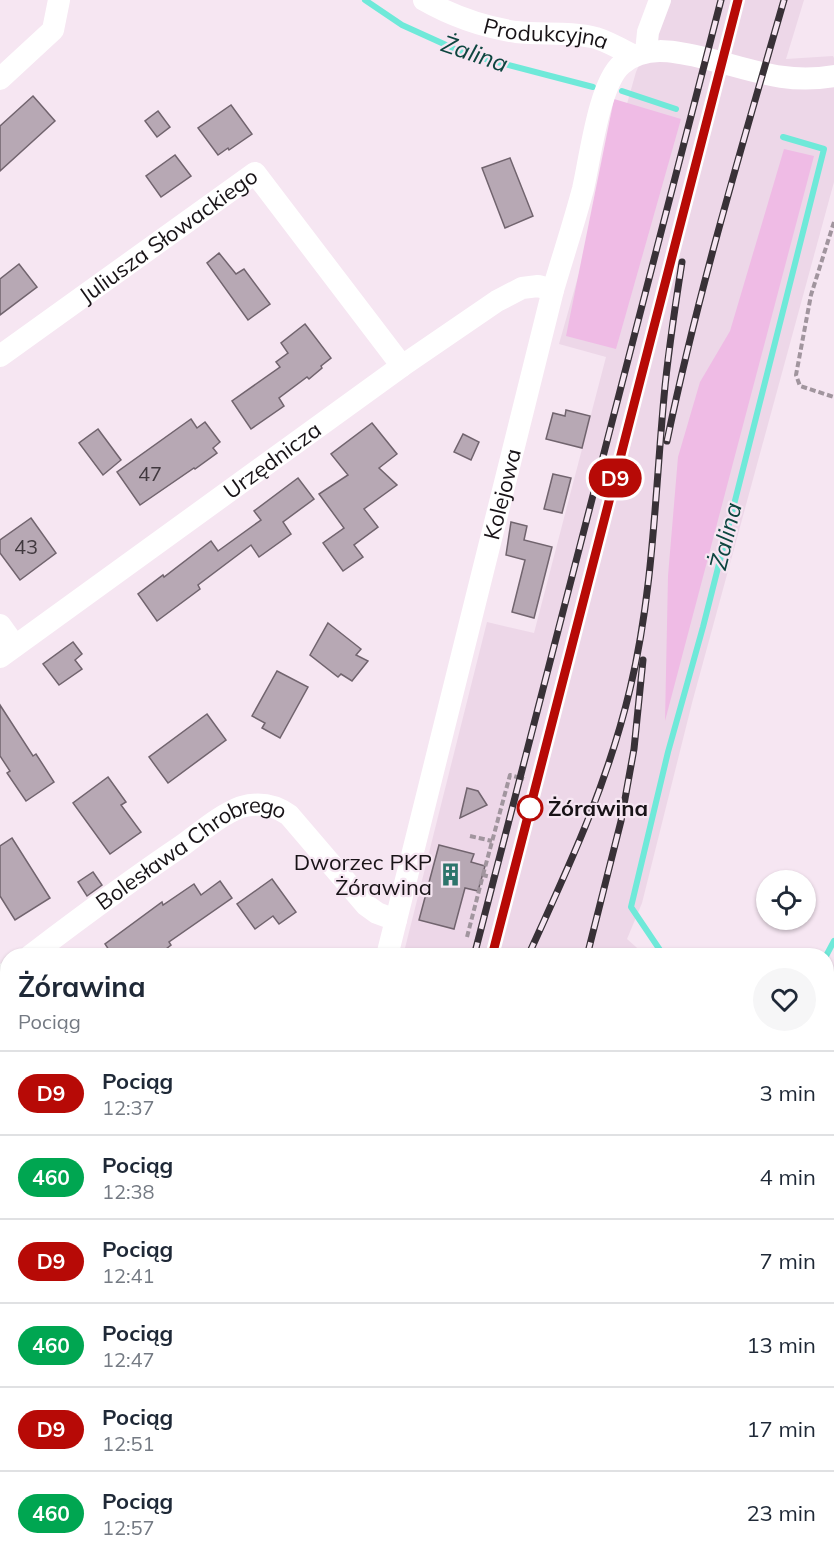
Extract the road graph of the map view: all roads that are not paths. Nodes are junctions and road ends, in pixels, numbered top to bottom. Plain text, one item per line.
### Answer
1 (59, 0) edge
2 (424, 0) edge
3 (660, 0) edge
4 (640, 54) junction
5 (834, 76) edge
6 (0, 79) edge
7 (553, 290) junction
8 (0, 356) edge
9 (402, 366) junction
10 (0, 625) edge
11 (8, 651) edge
12 (396, 920) junction
13 (41, 948) edge
14 (389, 948) edge

1 - 6 street
2 - 4 street, Produkcyjna
3 - 4 street
4 - 5 street
4 - 7 street, Kolejowa
7 - 9 street, Urzędnicza
7 - 12 street, Kolejowa
8 - 9 street, Juliusza Słowackiego
9 - 11 street, Urzędnicza
10 - 11 street
12 - 13 street, Bolesława Chrobrego
12 - 14 street, Kolejowa

